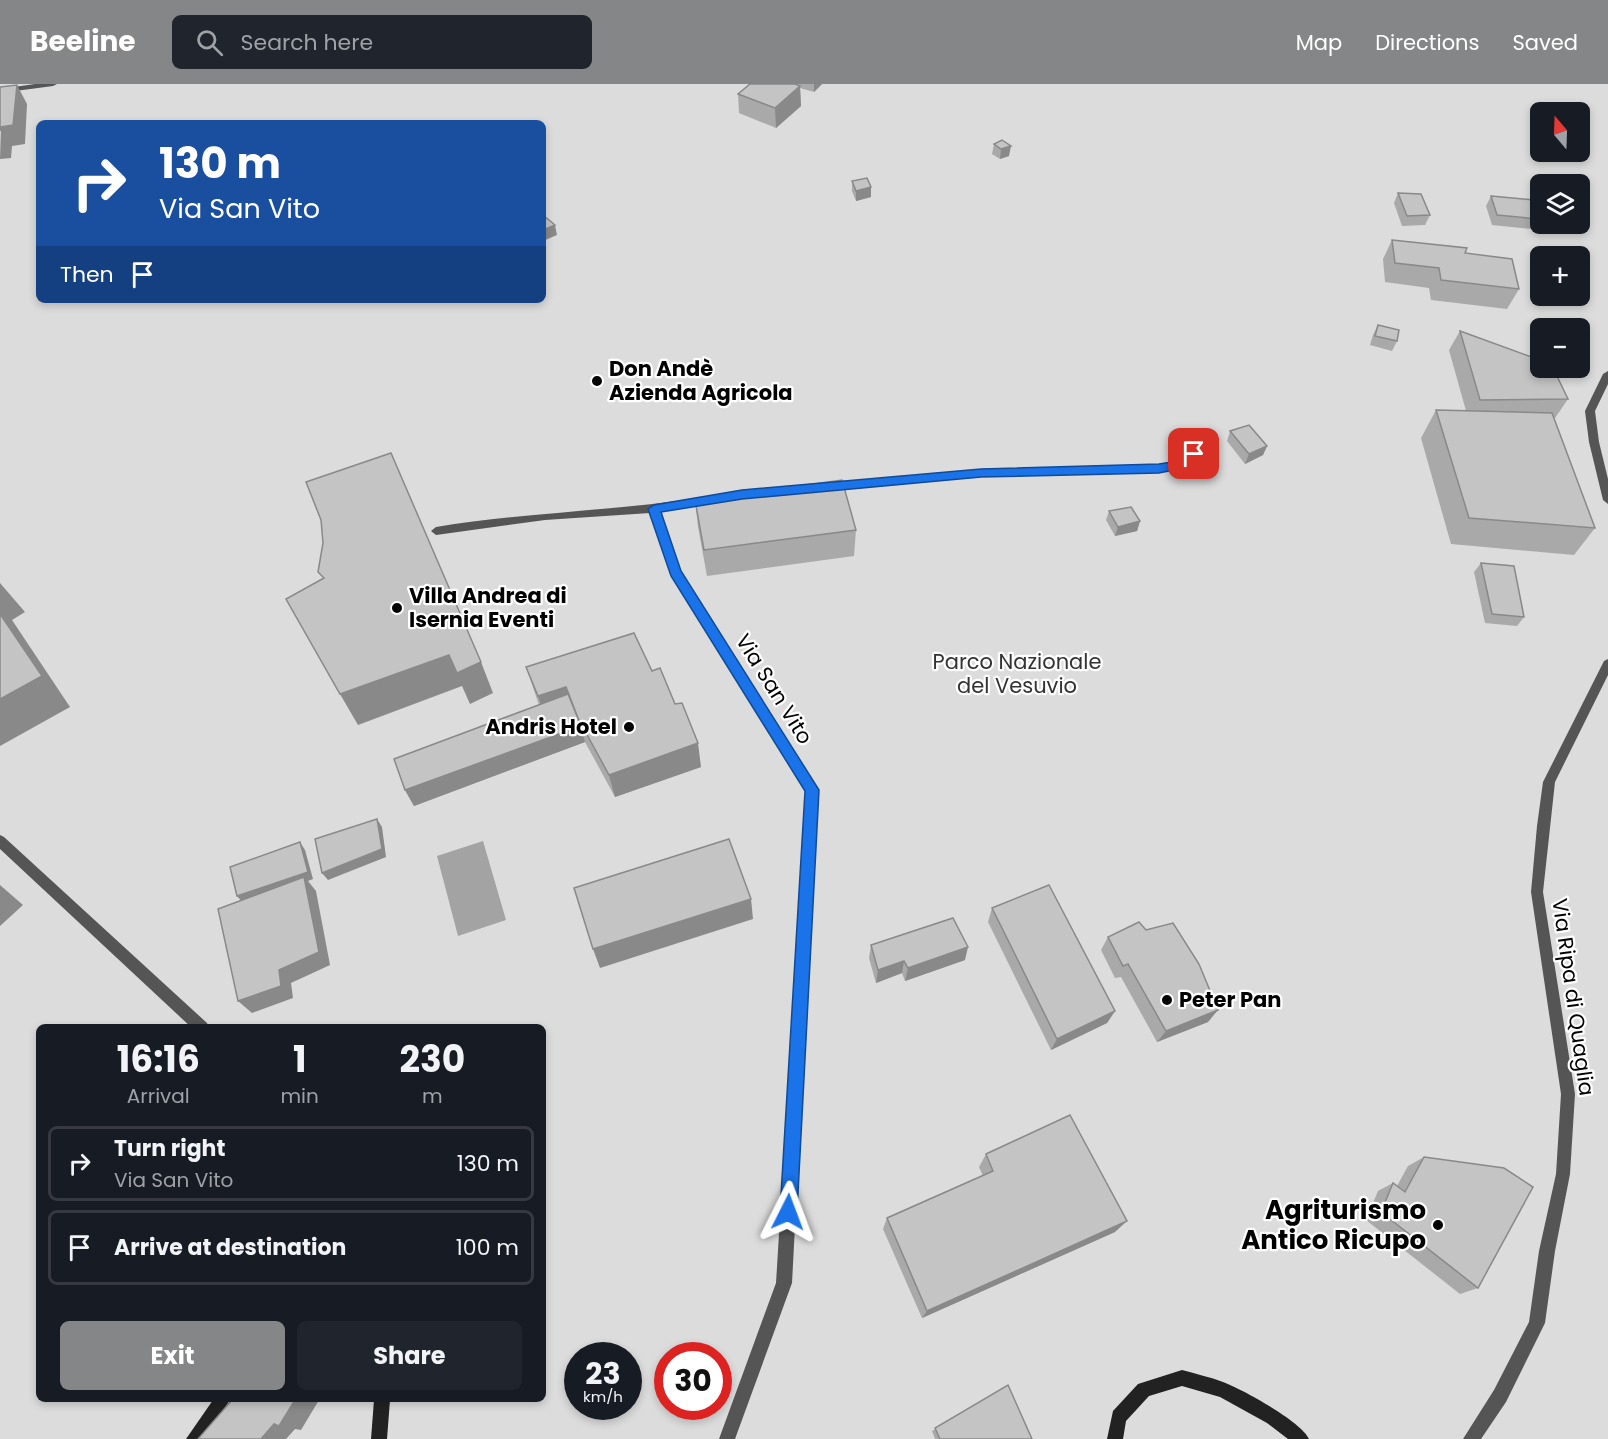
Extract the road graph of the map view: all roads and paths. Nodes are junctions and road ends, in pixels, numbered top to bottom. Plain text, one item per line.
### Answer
1 (53, 84) edge
2 (0, 91) edge
3 (1608, 374) edge
4 (1194, 454) dead end
5 (818, 488) edge
6 (720, 498) edge
7 (1608, 500) edge
8 (654, 509) junction
9 (436, 531) dead end
10 (1608, 664) edge
11 (0, 841) edge
12 (198, 1024) edge
13 (221, 1402) edge
14 (382, 1402) edge
15 (194, 1439) edge
16 (378, 1439) edge
17 (727, 1439) edge
18 (1115, 1439) edge
19 (1300, 1439) edge
20 (1471, 1439) edge

1 - 2 street
3 - 7 street
4 - 5 street
6 - 8 street
8 - 9 street
8 - 17 street, Via San Vito
10 - 20 street, Via Ripa di Quaglia
11 - 12 street
13 - 15 street
14 - 16 street
18 - 19 street

